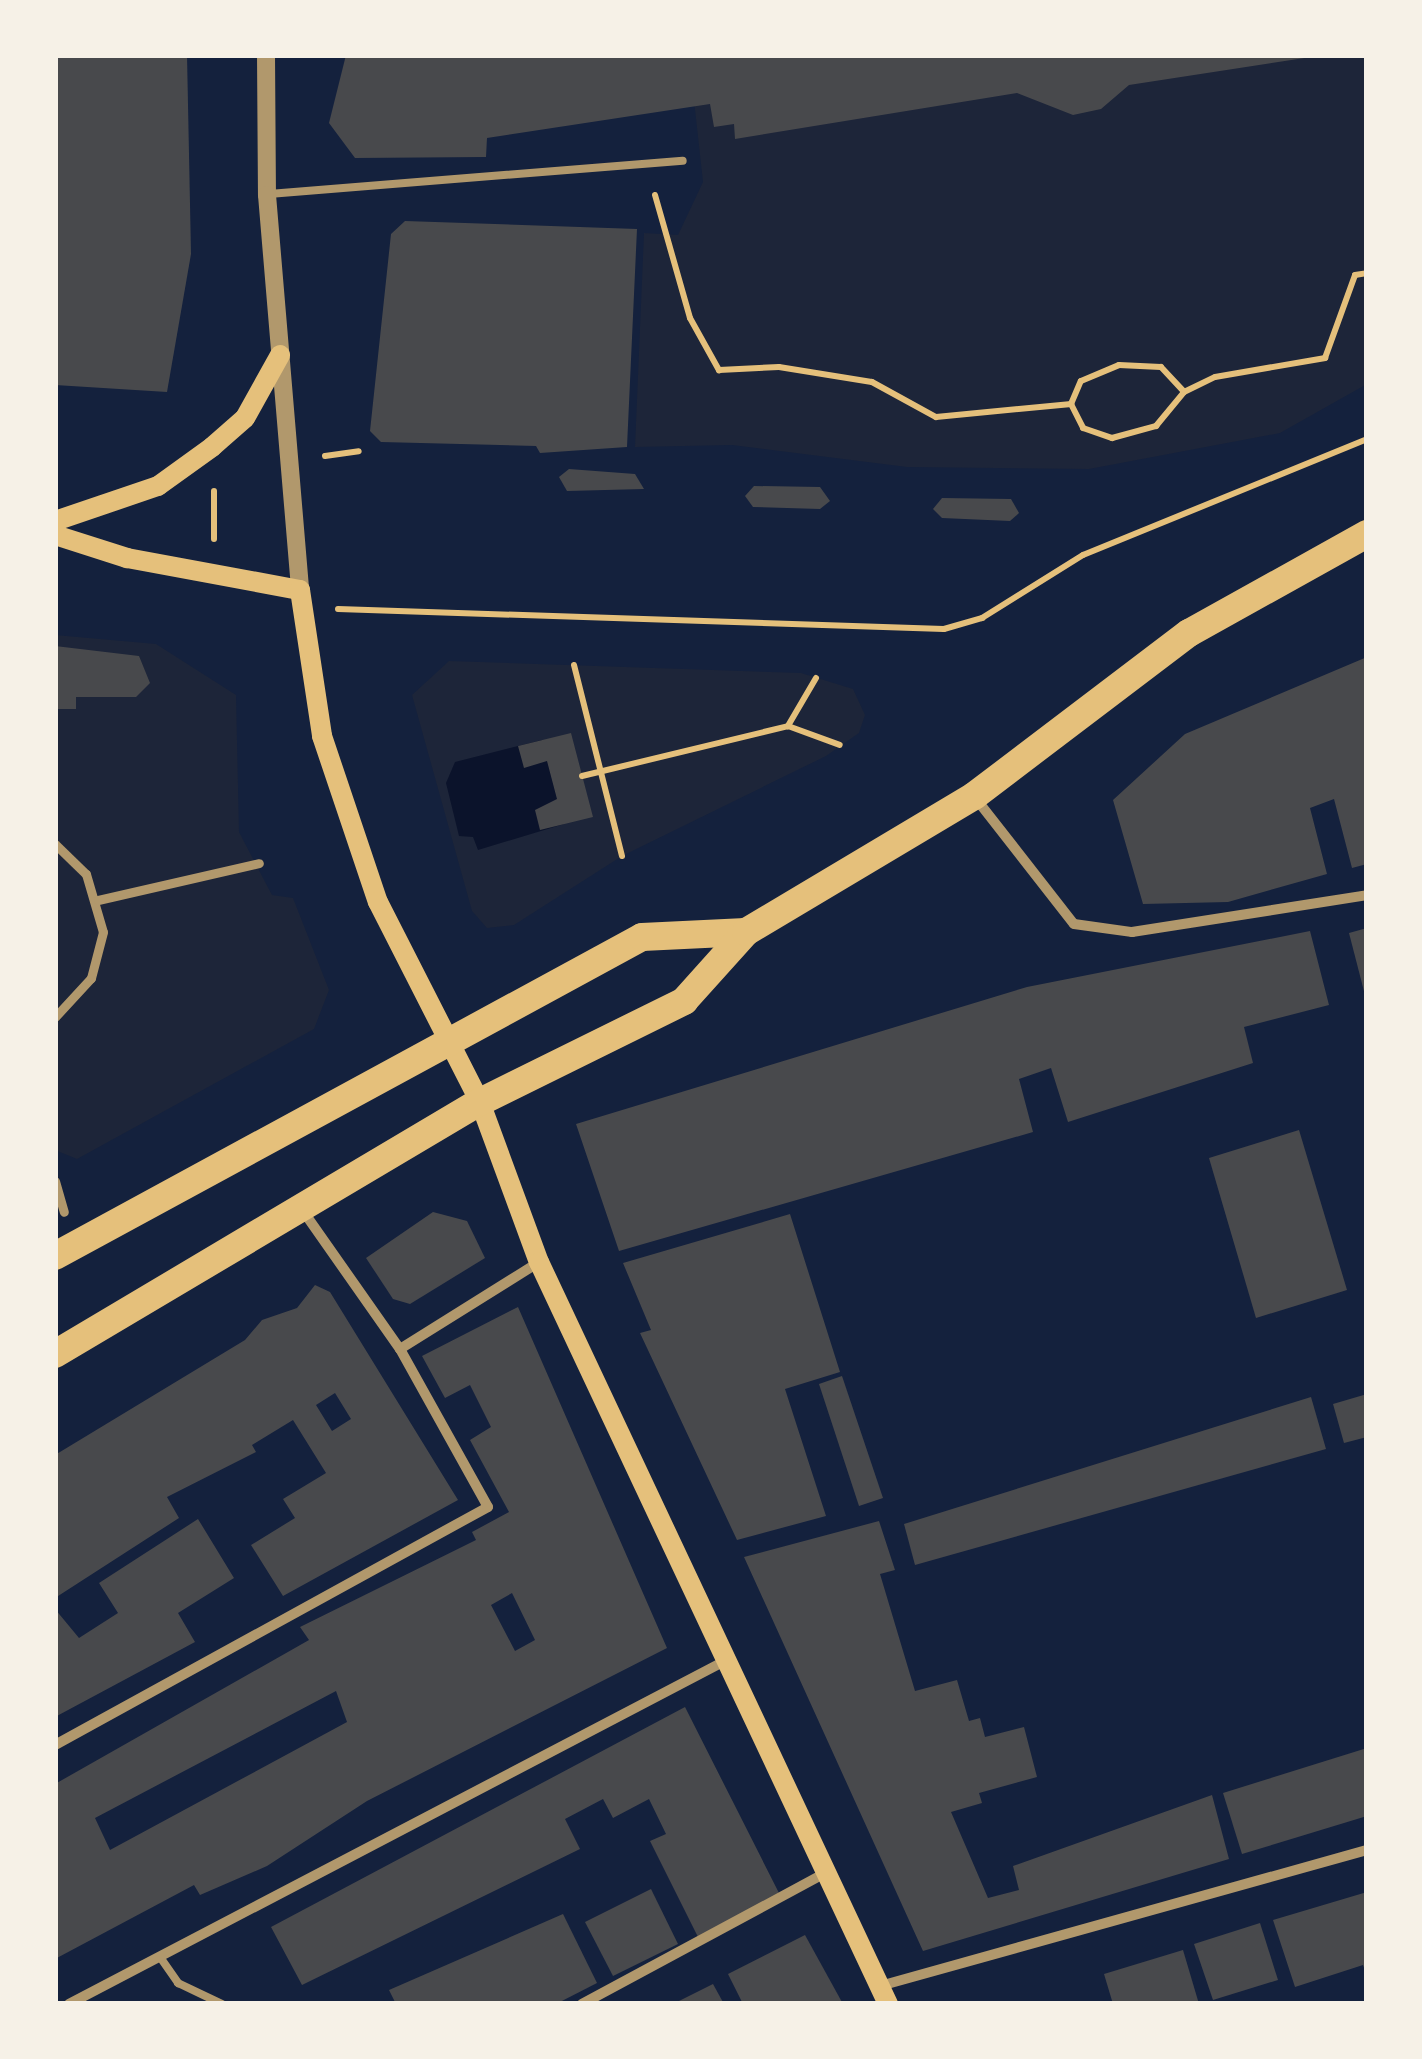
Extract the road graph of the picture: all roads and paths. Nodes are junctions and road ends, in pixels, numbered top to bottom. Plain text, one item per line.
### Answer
1 (266, 55) edge
2 (683, 162) dead end
3 (645, 163) junction
4 (267, 194) junction
5 (1367, 272) edge
6 (280, 355) junction
7 (1184, 392) junction
8 (1071, 404) junction
9 (1367, 439) edge
10 (55, 521) edge
11 (55, 535) edge
12 (1365, 538) edge
13 (301, 599) junction
14 (574, 665) dead end
15 (816, 678) dead end
16 (788, 726) junction
17 (840, 745) dead end
18 (600, 772) junction
19 (582, 776) dead end
20 (974, 796) junction
21 (55, 844) edge
22 (622, 856) dead end
23 (259, 863) dead end
24 (1367, 895) edge
25 (98, 900) junction
26 (746, 932) junction
27 (55, 1018) edge
28 (448, 1042) junction
29 (480, 1102) junction
30 (55, 1181) edge
31 (303, 1210) junction
32 (64, 1212) dead end
33 (55, 1256) edge
34 (539, 1262) junction
35 (400, 1349) junction
36 (55, 1354) edge
37 (721, 1663) junction
38 (55, 1745) edge
39 (1367, 1850) edge
40 (828, 1871) junction
41 (160, 1957) junction
42 (884, 1995) edge
43 (69, 2004) edge
44 (222, 2004) edge
45 (582, 2004) edge

1 - 4 street
2 - 3 lane
3 - 4 lane
3 - 8 path
4 - 6 street
5 - 7 path
6 - 10 main road
6 - 13 street
7 - 8 path
7 - 8 path
9 - 13 path
11 - 13 main road
12 - 20 highway
13 - 28 main road
14 - 18 path
15 - 16 path
16 - 17 path
16 - 18 path
18 - 19 path
18 - 22 path
20 - 24 street
20 - 26 highway
21 - 25 street
23 - 25 street
25 - 27 street
26 - 28 highway
26 - 29 highway
28 - 29 main road
28 - 33 highway
29 - 31 highway
29 - 34 main road
30 - 32 street
31 - 35 street
31 - 36 highway
34 - 35 street
34 - 37 main road
35 - 38 street
37 - 40 main road
37 - 41 street
39 - 42 street
40 - 42 main road
40 - 45 street
41 - 43 street
41 - 44 lane

